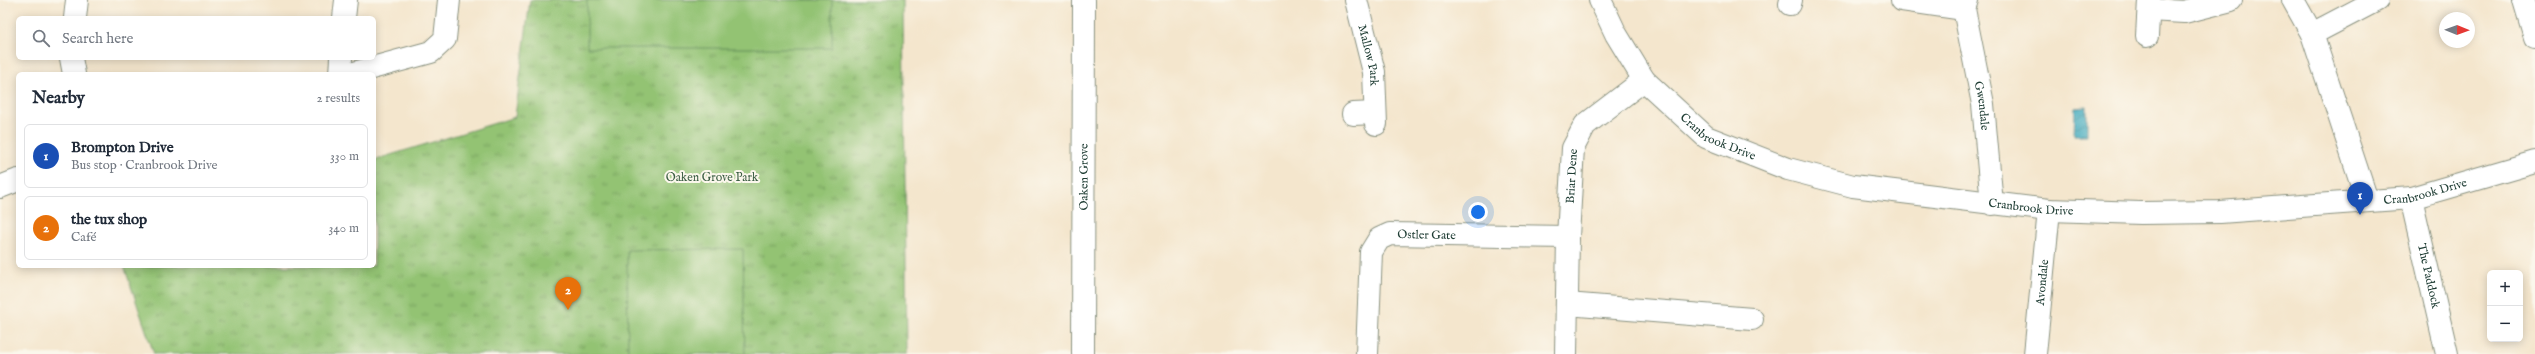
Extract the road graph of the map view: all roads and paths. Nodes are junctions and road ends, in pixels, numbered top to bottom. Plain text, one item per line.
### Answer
1 (77, 0) edge
2 (346, 0) edge
3 (449, 0) edge
4 (1084, 0) edge
5 (1356, 0) edge
6 (1600, 0) edge
7 (1902, 0) edge
8 (2231, 0) edge
9 (2293, 0) edge
10 (2378, 0) edge
11 (2524, 0) edge
12 (1966, 4) edge
13 (2149, 5) edge
14 (75, 16) edge
15 (344, 16) edge
16 (2312, 34) junction
17 (2147, 36) dead end
18 (2535, 38) edge
19 (71, 60) edge
20 (341, 60) edge
21 (74, 72) edge
22 (340, 72) edge
23 (357, 72) edge
24 (1644, 80) junction
25 (1353, 114) dead end
26 (2535, 162) edge
27 (16, 181) edge
28 (0, 187) edge
29 (2411, 198) junction
30 (2367, 200) junction
31 (1992, 204) junction
32 (2049, 210) junction
33 (1568, 237) junction
34 (1567, 304) junction
35 (1752, 319) dead end
36 (1083, 354) edge
37 (1367, 354) edge
38 (1566, 354) edge
39 (2035, 354) edge
40 (2448, 354) edge

1 - 14 street
2 - 15 street
3 - 23 street
4 - 36 street, Oaken Grove
5 - 25 street, Mallow Park
6 - 24 street, Cranbrook Drive
7 - 12 street, Gwendale
8 - 13 street
9 - 16 street
10 - 16 street
11 - 18 street
12 - 31 street, Gwendale
13 - 17 street
16 - 30 street
19 - 21 street
20 - 22 street
24 - 31 street, Cranbrook Drive
24 - 33 street, Briar Dene
26 - 29 street, Cranbrook Drive
27 - 28 street
29 - 30 street, Cranbrook Drive
29 - 40 street, The Paddock
30 - 32 street, Cranbrook Drive
31 - 32 street, Cranbrook Drive
32 - 39 street, Avondale
33 - 34 street, Briar Dene
33 - 37 street, Ostler Gate
34 - 35 street
34 - 38 street, Briar Dene

